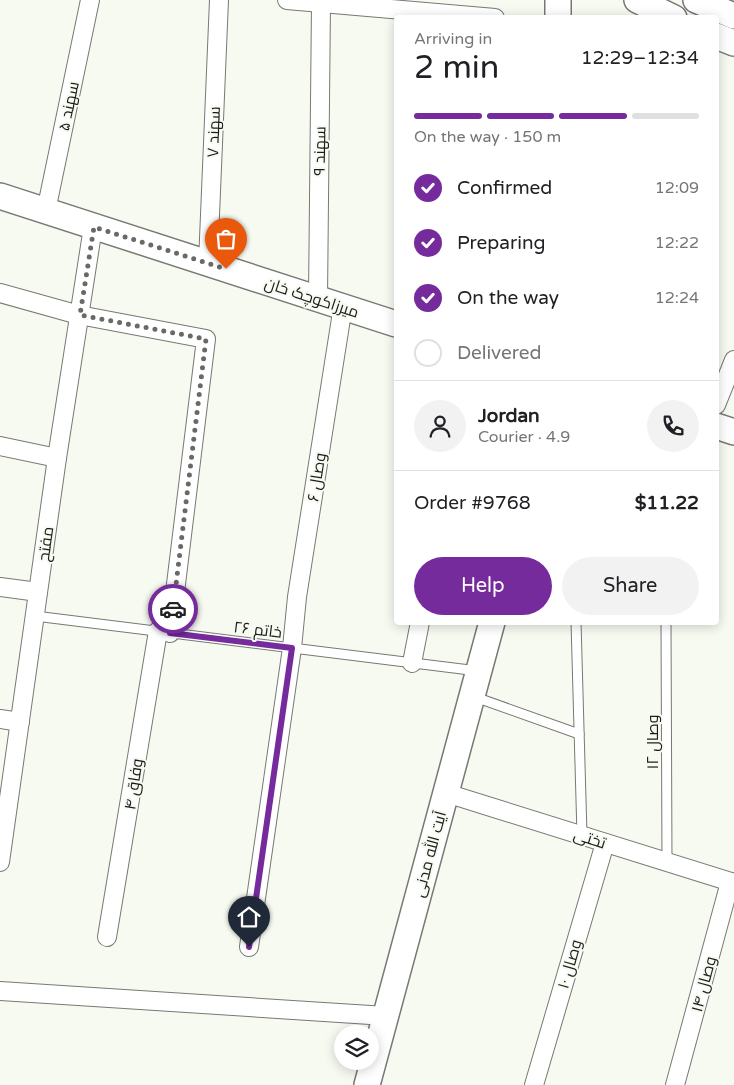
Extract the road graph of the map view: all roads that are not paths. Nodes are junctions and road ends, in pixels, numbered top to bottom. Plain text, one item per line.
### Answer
1 (90, 0) edge
2 (219, 0) edge
3 (287, 0) edge
4 (558, 0) edge
5 (636, 0) edge
6 (696, 0) edge
7 (321, 3) junction
8 (728, 9) edge
9 (418, 14) edge
10 (444, 15) edge
11 (558, 15) edge
12 (668, 15) edge
13 (719, 37) edge
14 (734, 43) edge
15 (0, 196) edge
16 (46, 211) junction
17 (94, 227) junction
18 (208, 263) junction
19 (0, 293) edge
20 (318, 298) junction
21 (343, 306) junction
22 (80, 315) junction
23 (394, 323) edge
24 (734, 360) edge
25 (719, 398) edge
26 (719, 427) edge
27 (734, 432) edge
28 (0, 446) edge
29 (57, 458) junction
30 (0, 587) edge
31 (38, 592) junction
32 (34, 616) junction
33 (419, 625) edge
34 (491, 625) edge
35 (576, 625) edge
36 (666, 625) edge
37 (164, 632) junction
38 (292, 648) junction
39 (412, 663) junction
40 (479, 671) junction
41 (472, 696) junction
42 (0, 720) edge
43 (20, 722) junction
44 (579, 734) junction
45 (446, 793) junction
46 (582, 835) junction
47 (605, 843) junction
48 (0, 857) edge
49 (667, 862) junction
50 (732, 883) edge
51 (107, 937) dead end
52 (249, 947) dead end
53 (0, 991) edge
54 (386, 1016) junction
55 (367, 1085) edge
56 (534, 1085) edge
57 (675, 1085) edge

1 - 16 street, سهند ۵
2 - 18 street, سهند ۷
3 - 7 street
4 - 11 main road
5 - 12 main road
6 - 8 main road
7 - 9 street
7 - 20 street, سهند ۹
9 - 10 street
13 - 14 main road
15 - 16 main road, میرزاکوچک خان
16 - 17 main road, میرزاکوچک خان
17 - 18 main road, میرزاکوچک خان
17 - 22 street, مفتح
18 - 20 main road, میرزاکوچک خان
19 - 22 street
20 - 21 main road, میرزاکوچک خان
21 - 23 main road, میرزاکوچک خان
21 - 38 street, وصال ۶
22 - 29 street, مفتح
22 - 37 street, وفاق ۴
24 - 25 street
26 - 27 main road
28 - 29 street
29 - 31 street, مفتح
30 - 31 street
31 - 32 street, مفتح
32 - 37 lane, خاتم ۲۶
32 - 43 street, مفتح
33 - 39 street
34 - 40 main road, آیت الله مدنی
35 - 44 lane
36 - 49 lane, وصال ۱۲
37 - 38 lane, خاتم ۲۶
37 - 51 street, وفاق ۴
38 - 39 lane, خاتم ۲۶
38 - 52 street, وصال ۶
39 - 40 lane, خاتم ۲۶
40 - 41 main road, آیت الله مدنی
41 - 44 lane
41 - 45 main road, آیت الله مدنی
42 - 43 street
43 - 48 street, مفتح
44 - 46 lane
45 - 46 street, تختی
45 - 54 main road, آیت الله مدنی
46 - 47 street, تختی
47 - 49 street, تختی
47 - 56 street, وصال ۱۰
49 - 50 street, تختی
50 - 57 street, وصال ۱۴
53 - 54 street
54 - 55 main road, آیت الله مدنی

